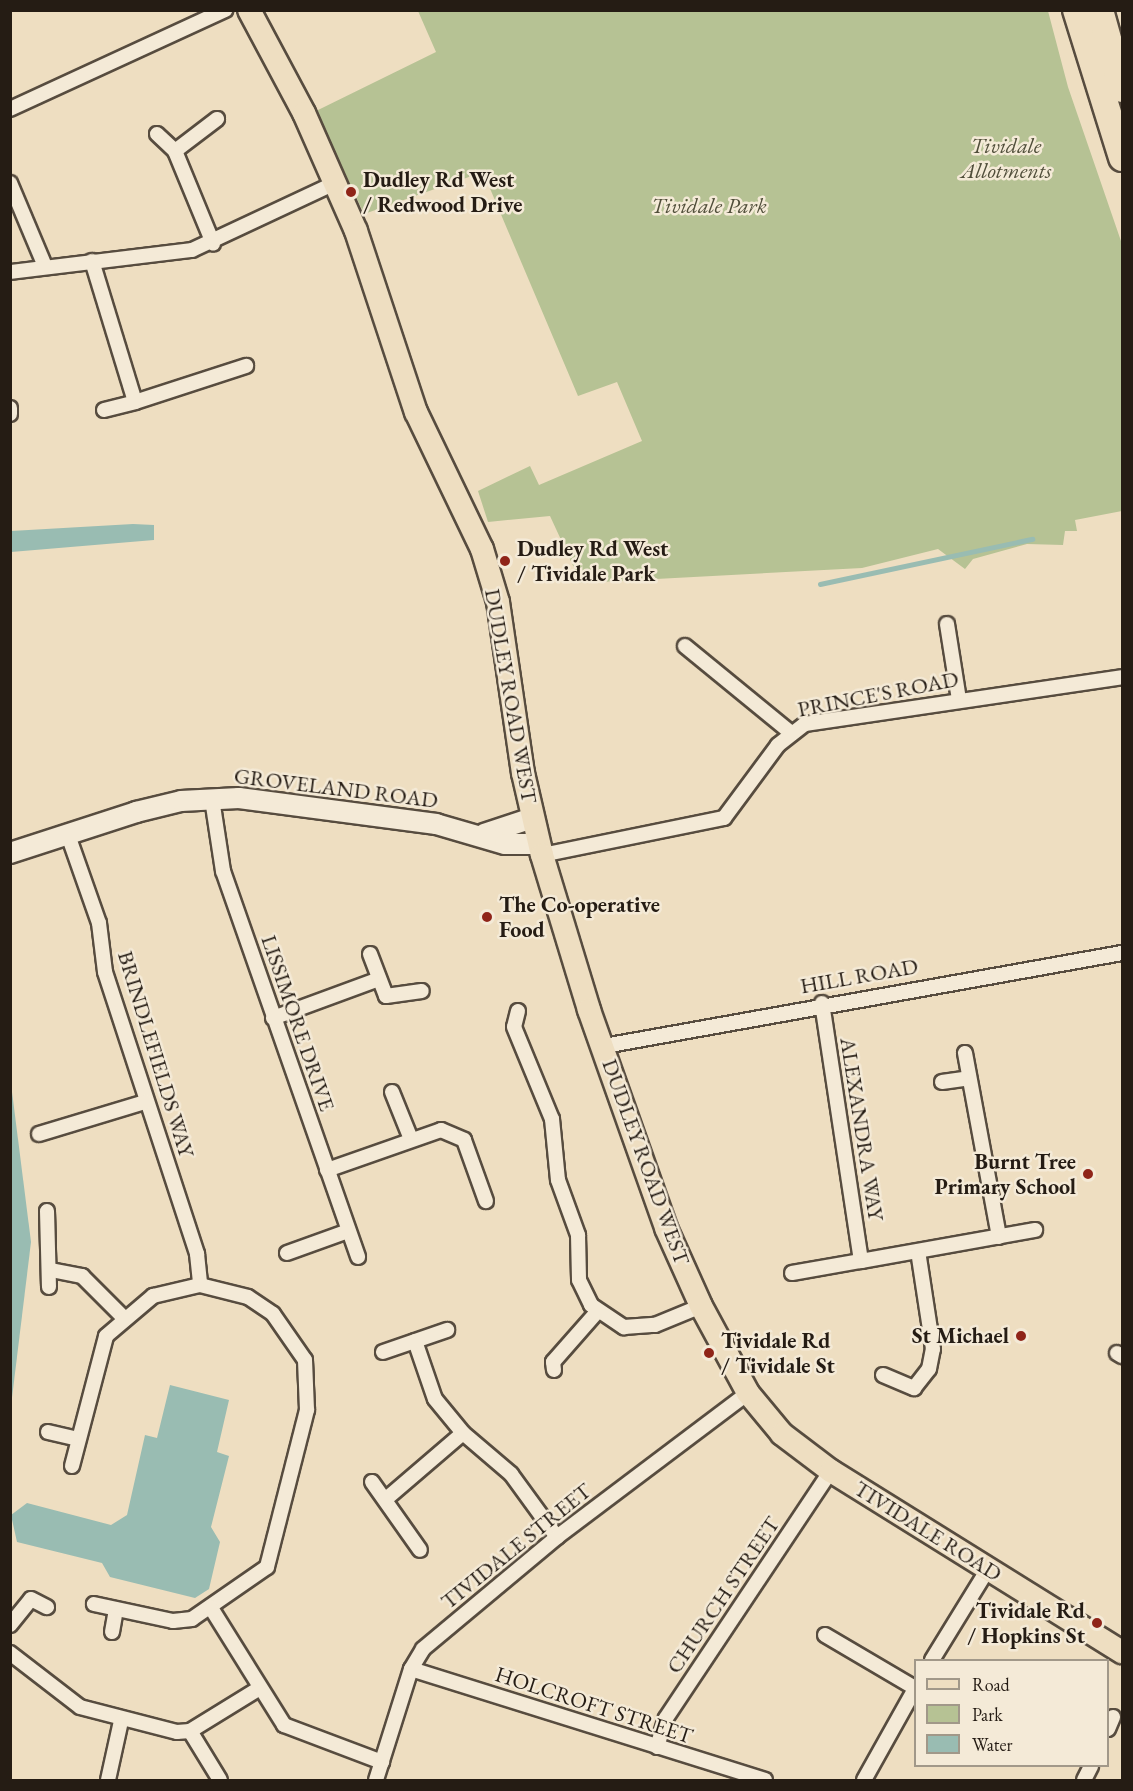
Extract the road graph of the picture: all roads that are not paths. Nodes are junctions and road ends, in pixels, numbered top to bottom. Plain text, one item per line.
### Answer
1 (225, 10) edge
2 (249, 10) edge
3 (1076, 10) edge
4 (1100, 10) edge
5 (1122, 89) edge
6 (10, 109) edge
7 (218, 119) dead end
8 (158, 134) dead end
9 (175, 151) junction
10 (1122, 158) edge
11 (10, 183) edge
12 (335, 183) junction
13 (213, 243) junction
14 (92, 261) junction
15 (44, 264) junction
16 (10, 272) edge
17 (246, 366) dead end
18 (135, 402) junction
19 (10, 408) edge
20 (104, 410) dead end
21 (10, 414) edge
22 (947, 624) dead end
23 (685, 646) dead end
24 (1122, 677) edge
25 (959, 700) junction
26 (790, 732) junction
27 (212, 799) junction
28 (532, 818) junction
29 (484, 834) junction
30 (68, 835) junction
31 (540, 849) junction
32 (10, 853) edge
33 (1122, 953) edge
34 (370, 954) dead end
35 (379, 979) junction
36 (422, 992) dead end
37 (822, 1003) junction
38 (518, 1011) dead end
39 (273, 1018) junction
40 (604, 1046) junction
41 (965, 1053) dead end
42 (969, 1078) junction
43 (942, 1082) dead end
44 (392, 1092) dead end
45 (145, 1102) junction
46 (39, 1134) dead end
47 (411, 1140) junction
48 (327, 1170) junction
49 (486, 1201) dead end
50 (47, 1211) dead end
51 (1035, 1230) dead end
52 (348, 1231) junction
53 (999, 1237) junction
54 (918, 1251) junction
55 (287, 1252) dead end
56 (358, 1257) dead end
57 (861, 1261) junction
58 (51, 1270) junction
59 (792, 1274) dead end
60 (200, 1285) junction
61 (49, 1287) dead end
62 (701, 1306) junction
63 (598, 1311) junction
64 (123, 1317) junction
65 (447, 1330) dead end
66 (416, 1341) junction
67 (383, 1352) dead end
68 (554, 1370) dead end
69 (883, 1375) dead end
70 (748, 1392) junction
71 (48, 1432) dead end
72 (463, 1433) junction
73 (78, 1439) junction
74 (72, 1466) dead end
75 (831, 1471) junction
76 (372, 1482) dead end
77 (386, 1499) junction
78 (557, 1537) junction
79 (420, 1550) dead end
80 (988, 1569) junction
81 (94, 1604) dead end
82 (47, 1607) dead end
83 (211, 1608) junction
84 (116, 1609) junction
85 (10, 1625) edge
86 (112, 1632) dead end
87 (825, 1635) dead end
88 (1122, 1652) edge
89 (10, 1653) edge
90 (933, 1659) edge
91 (411, 1669) junction
92 (914, 1687) edge
93 (260, 1688) junction
94 (914, 1690) edge
95 (121, 1721) junction
96 (190, 1731) junction
97 (657, 1747) junction
98 (382, 1762) junction
99 (108, 1780) edge
100 (220, 1780) edge
101 (376, 1780) edge
102 (765, 1780) edge
103 (864, 1780) edge

1 - 6 street
2 - 12 main road, DUDLEY ROAD WEST
3 - 10 highway
4 - 5 highway
7 - 9 street
8 - 9 street
9 - 13 street
11 - 15 street
12 - 13 street
12 - 28 main road, DUDLEY ROAD WEST
13 - 14 street
14 - 15 street
14 - 18 street
15 - 16 street
17 - 18 street
18 - 20 street
19 - 21 street
22 - 25 street
23 - 26 street
24 - 25 street, PRINCE'S ROAD
25 - 26 street, PRINCE'S ROAD
26 - 31 street, PRINCE'S ROAD
27 - 29 street, GROVELAND ROAD
27 - 30 street, GROVELAND ROAD
27 - 39 street, LISSIMORE DRIVE
28 - 29 street, GROVELAND ROAD
28 - 31 main road, DUDLEY ROAD WEST
29 - 31 street, GROVELAND ROAD
30 - 32 street, GROVELAND ROAD
30 - 45 street, BRINDLEFIELDS WAY
31 - 40 main road, DUDLEY ROAD WEST
33 - 37 street, HILL ROAD
34 - 35 street
35 - 36 street
35 - 39 street
37 - 40 street, HILL ROAD
37 - 57 street, ALEXANDRA WAY
38 - 63 street
39 - 48 street, LISSIMORE DRIVE
40 - 62 main road, DUDLEY ROAD WEST
41 - 42 street
42 - 43 street
42 - 53 street
44 - 47 street
45 - 46 street
45 - 60 street, BRINDLEFIELDS WAY
47 - 48 street
47 - 49 street
48 - 52 street, LISSIMORE DRIVE
50 - 58 street
51 - 53 street
52 - 55 street
52 - 56 street, LISSIMORE DRIVE
53 - 54 street
54 - 57 street
54 - 69 street
57 - 59 street
58 - 61 street
58 - 64 street
60 - 64 street
60 - 83 street
62 - 63 street
62 - 70 main road, DUDLEY ROAD WEST
63 - 68 street
64 - 73 street
65 - 66 street
66 - 67 street
66 - 72 street
70 - 75 main road, TIVIDALE ROAD
70 - 78 street, TIVIDALE STREET
71 - 73 street
72 - 77 street
72 - 78 street
73 - 74 street
75 - 80 main road, TIVIDALE ROAD
75 - 97 street, CHURCH STREET
76 - 77 street
77 - 79 street
78 - 91 street, TIVIDALE STREET
80 - 88 main road, TIVIDALE ROAD
80 - 90 street
81 - 84 street
82 - 85 street
83 - 84 street
83 - 93 street
84 - 86 street
87 - 92 street
89 - 95 street
91 - 97 street, HOLCROFT STREET
91 - 98 street, TIVIDALE STREET
93 - 96 street
93 - 98 street
94 - 103 street
95 - 96 street
95 - 99 street
96 - 100 street
97 - 102 street, HOLCROFT STREET
98 - 101 street, TIVIDALE STREET

